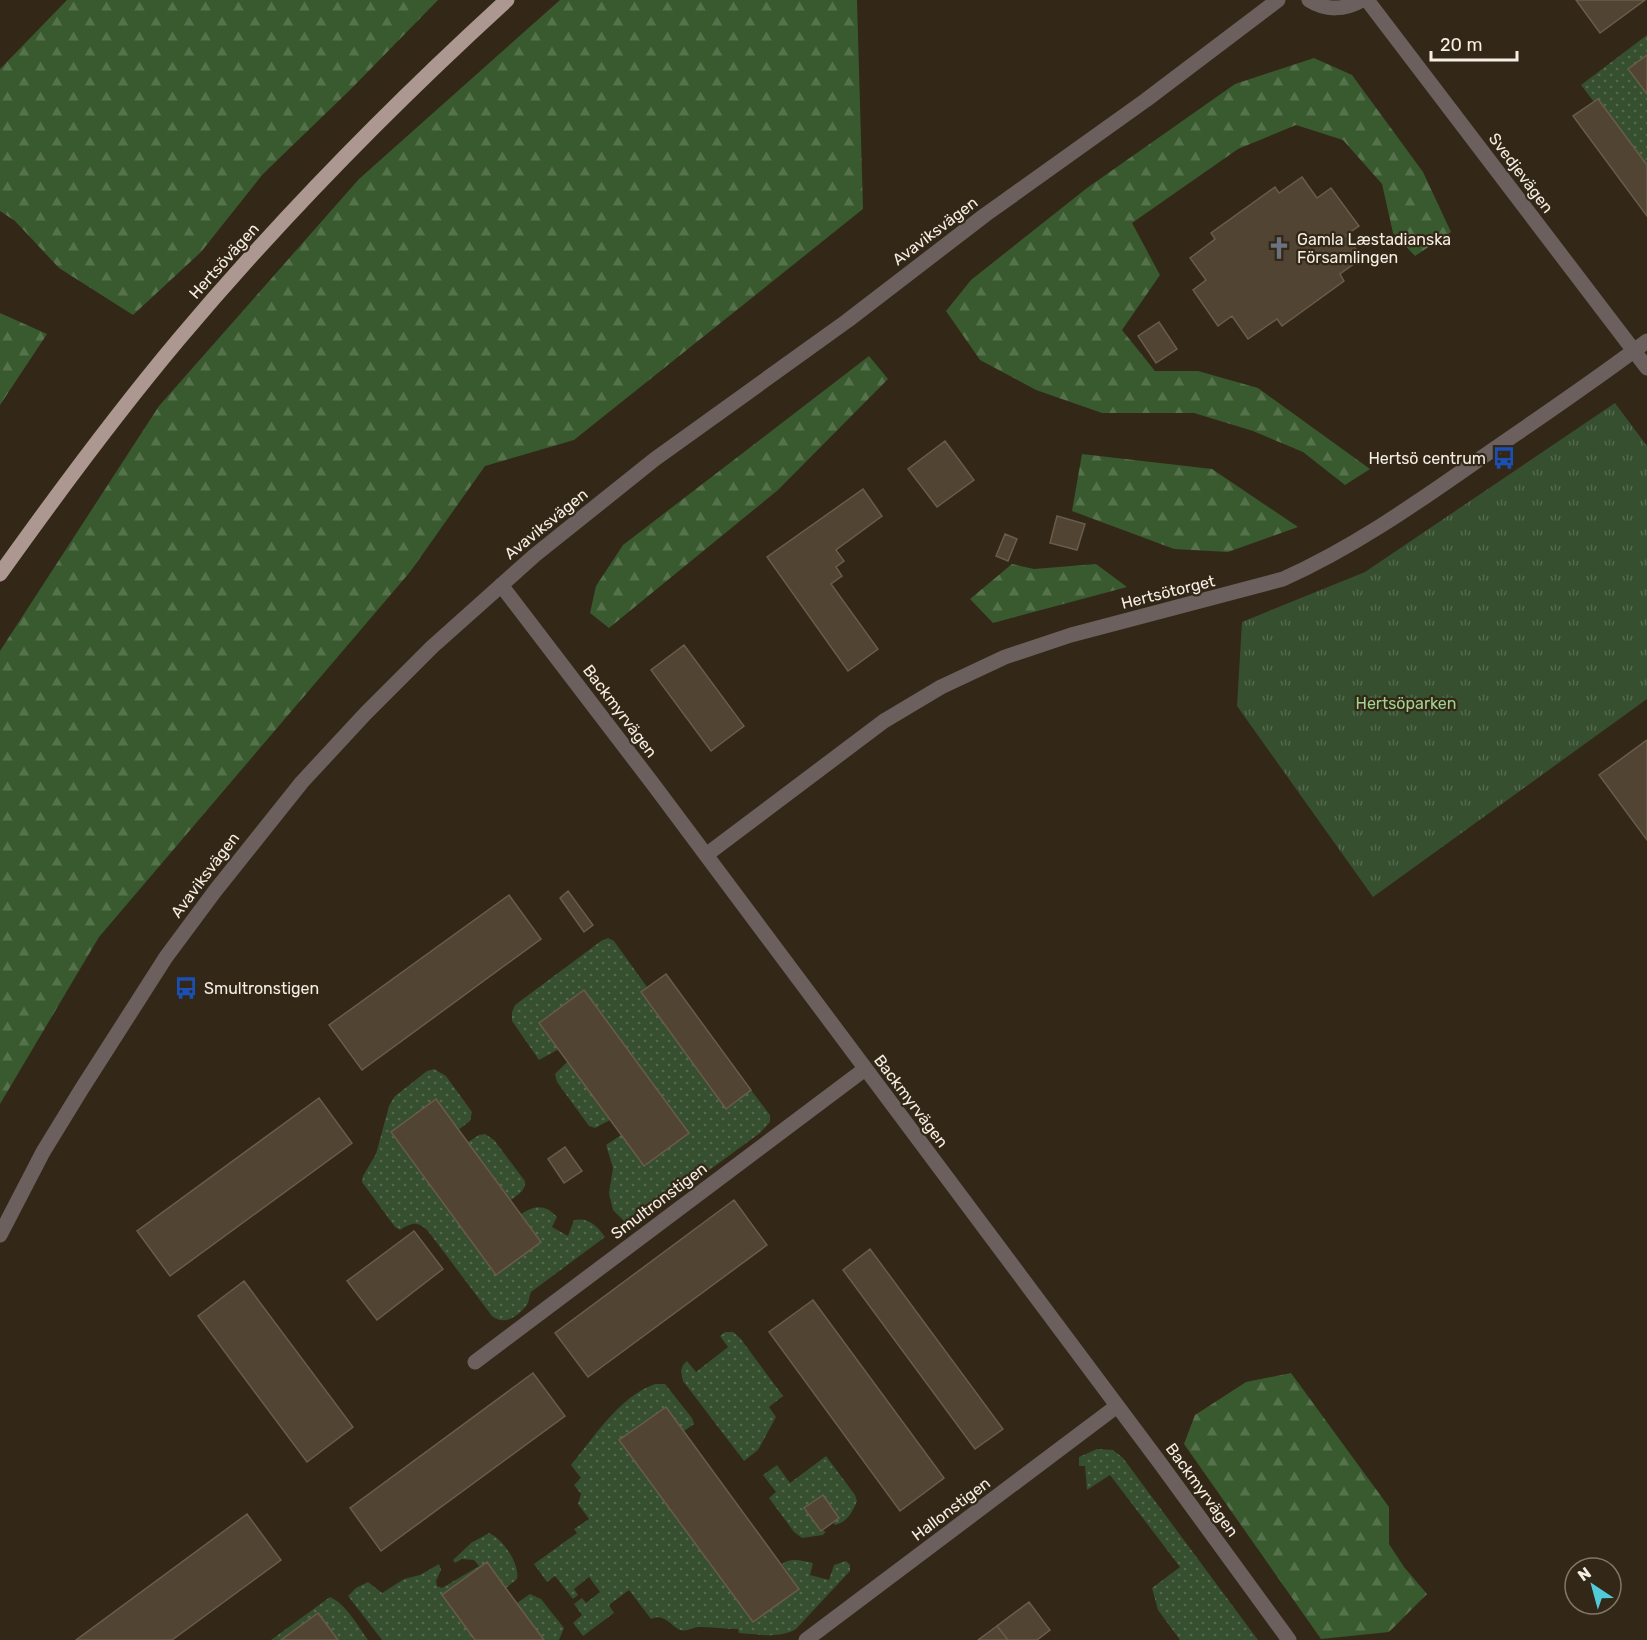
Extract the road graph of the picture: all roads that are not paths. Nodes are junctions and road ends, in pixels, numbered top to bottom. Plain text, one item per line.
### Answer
1 (507, 0) edge
2 (1278, 0) edge
3 (1309, 0) edge
4 (1362, 0) edge
5 (1367, 0) edge
6 (1647, 340) edge
7 (1634, 350) junction
8 (1647, 368) edge
9 (0, 574) edge
10 (501, 585) junction
11 (706, 855) junction
12 (865, 1069) junction
13 (0, 1235) edge
14 (475, 1362) dead end
15 (1117, 1406) junction
16 (806, 1640) edge
17 (1289, 1640) edge

1 - 9 main road, Hertsövägen
2 - 10 street, Avaviksvägen
3 - 4 street
5 - 7 street, Svedjevägen
6 - 7 street, Hertsötorget
7 - 8 street, Svedjevägen
7 - 11 street, Hertsötorget
10 - 11 street, Backmyrvägen
10 - 13 street, Avaviksvägen
11 - 12 street, Backmyrvägen
12 - 14 street, Smultronstigen
12 - 15 street, Backmyrvägen
15 - 16 street, Hallonstigen
15 - 17 street, Backmyrvägen

